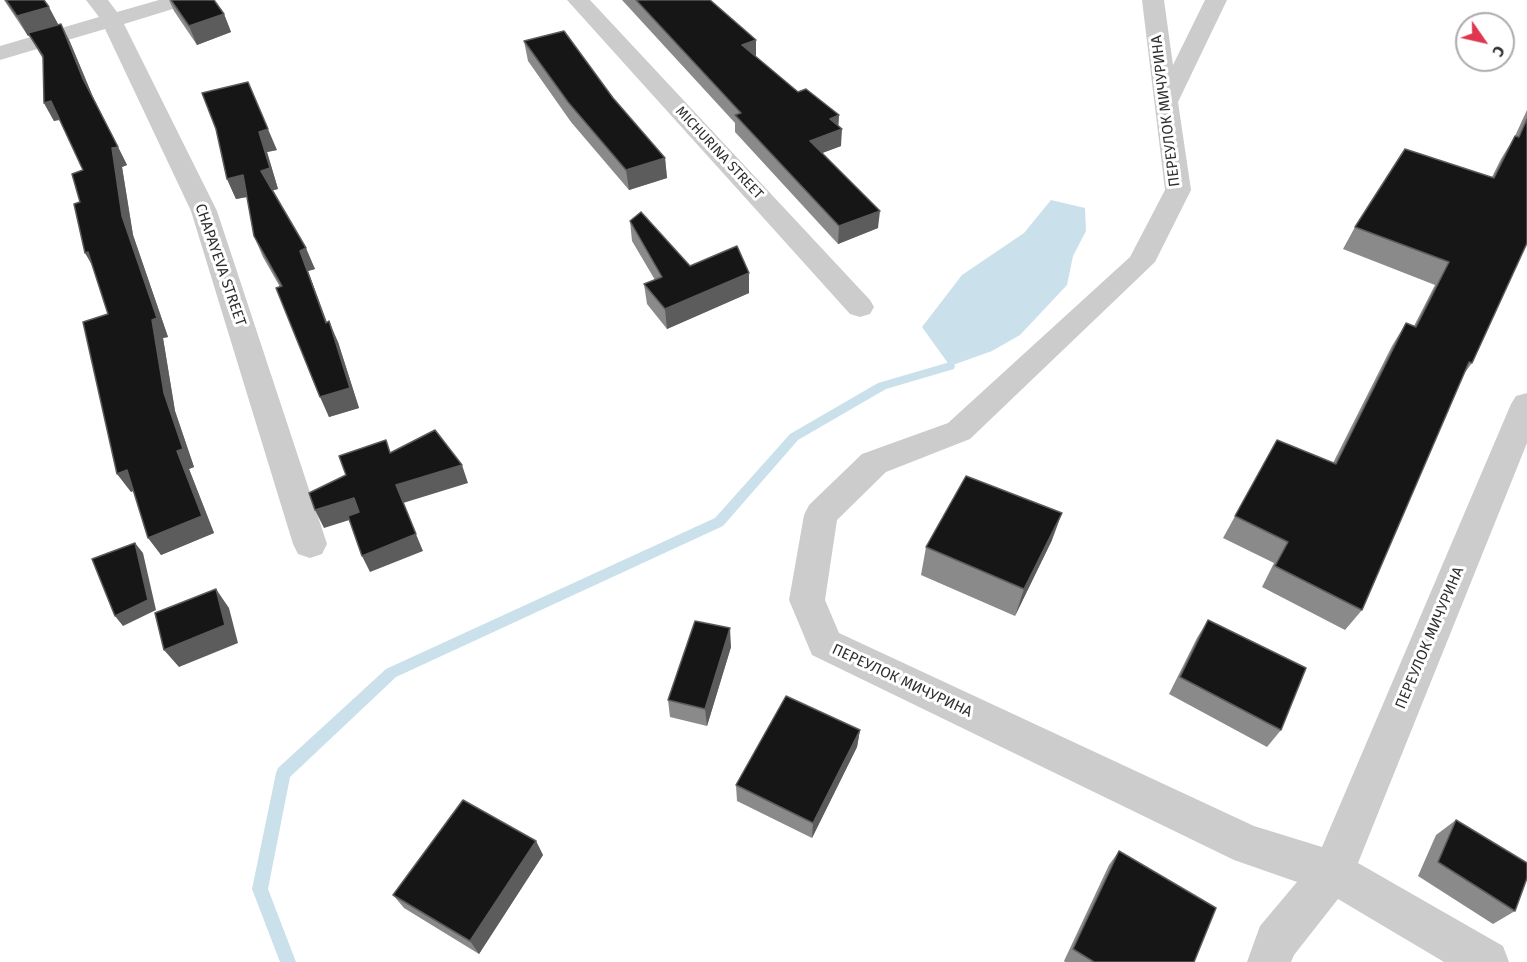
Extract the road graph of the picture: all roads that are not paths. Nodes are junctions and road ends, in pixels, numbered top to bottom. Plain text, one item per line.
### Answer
1 (182, 0) edge
2 (578, 0) edge
3 (1153, 0) edge
4 (1216, 0) edge
5 (104, 11) edge
6 (0, 53) edge
7 (1166, 103) junction
8 (860, 307) dead end
9 (1527, 404) edge
10 (310, 544) dead end
11 (1333, 872) junction
12 (1269, 962) edge
13 (1487, 962) edge

1 - 5 street
2 - 8 street, MICHURINA STREET
3 - 7 street, ПЕРЕУЛОК МИЧУРИНА
4 - 7 street
5 - 6 street
5 - 10 street, CHAPAYEVA STREET
7 - 11 street, ПЕРЕУЛОК МИЧУРИНА
9 - 11 street, ПЕРЕУЛОК МИЧУРИНА
11 - 12 street, ПЕРЕУЛОК МИЧУРИНА
11 - 13 street

